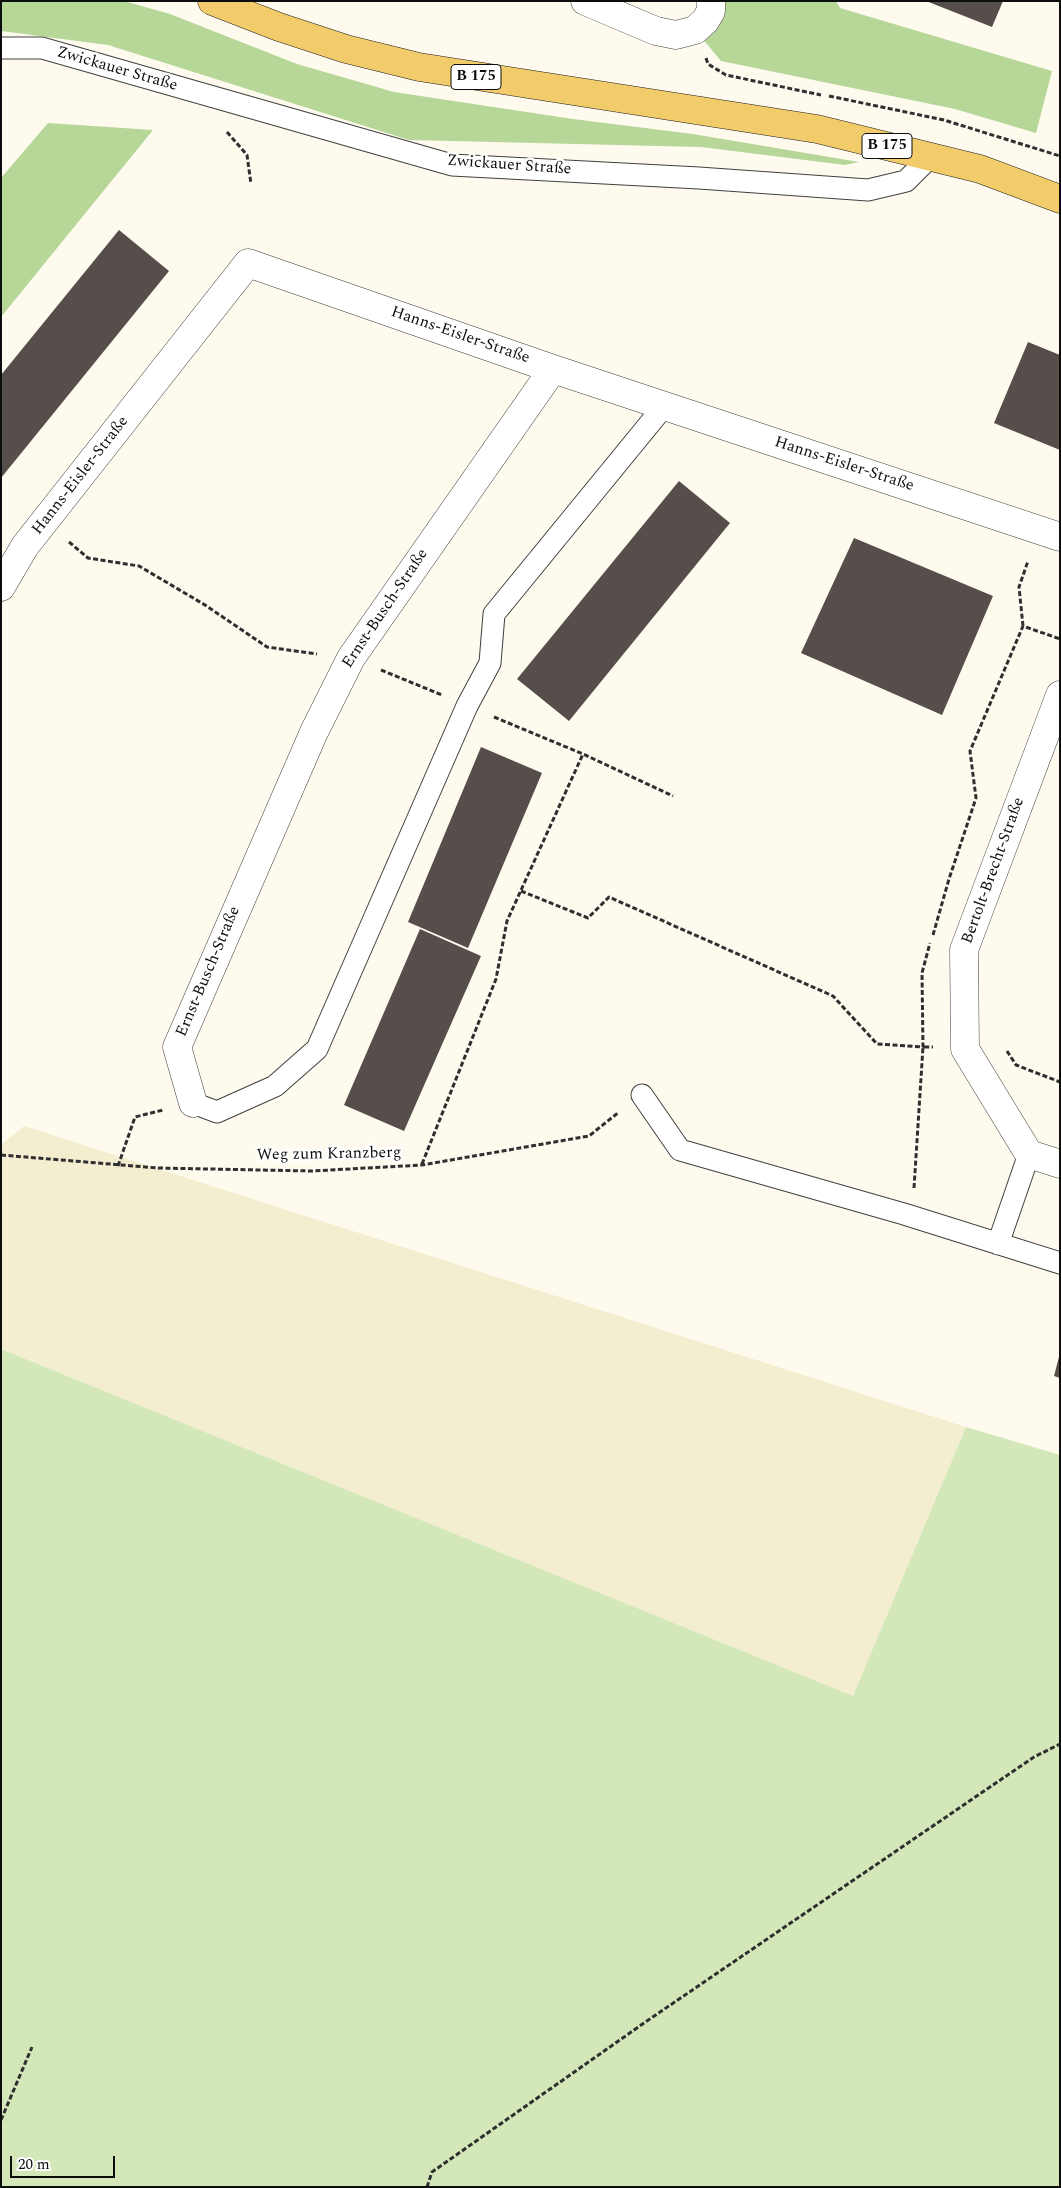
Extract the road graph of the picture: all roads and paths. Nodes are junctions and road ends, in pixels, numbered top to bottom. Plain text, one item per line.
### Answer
1 (212, 1) edge
2 (586, 1) edge
3 (711, 1) edge
4 (695, 30) junction
5 (1, 48) edge
6 (192, 91) junction
7 (931, 156) junction
8 (1060, 156) edge
9 (251, 184) dead end
10 (1060, 199) edge
11 (553, 368) junction
12 (665, 405) junction
13 (46, 521) junction
14 (1049, 533) edge
15 (1, 587) edge
16 (1023, 626) junction
17 (1060, 639) edge
18 (351, 658) junction
19 (1060, 696) edge
20 (467, 706) junction
21 (584, 754) junction
22 (673, 796) dead end
23 (521, 891) junction
24 (642, 1095) joint
25 (193, 1103) junction
26 (1029, 1154) junction
27 (1, 1155) edge
28 (1060, 1164) edge
29 (422, 1165) junction
30 (118, 1166) junction
31 (998, 1244) junction
32 (1060, 1263) edge
33 (1060, 1744) edge
34 (32, 2047) dead end
35 (1, 2120) edge
36 (427, 2187) edge

1 - 7 main road, B 175
2 - 4 street
3 - 4 street
4 - 8 path
5 - 6 lane, Zwickauer Straße
6 - 7 lane, Zwickauer Straße
6 - 9 path
7 - 10 main road, B 175
11 - 12 street, Hanns-Eisler-Straße
11 - 13 street, Hanns-Eisler-Straße
11 - 18 street, Ernst-Busch-Straße
12 - 14 street, Hanns-Eisler-Straße
12 - 20 lane
13 - 15 street, Hanns-Eisler-Straße
13 - 18 path
14 - 16 path
16 - 17 path
16 - 23 path
18 - 20 path
18 - 25 street, Ernst-Busch-Straße
19 - 26 street, Bertolt-Brecht-Straße
20 - 21 path
20 - 25 lane
21 - 22 path
21 - 23 path
23 - 29 path
24 - 29 path, Weg zum Kranzberg
24 - 31 lane
25 - 30 path
26 - 28 street
26 - 31 lane
27 - 30 path, Weg zum Kranzberg
29 - 30 path, Weg zum Kranzberg
31 - 32 lane
33 - 36 path
34 - 35 path

